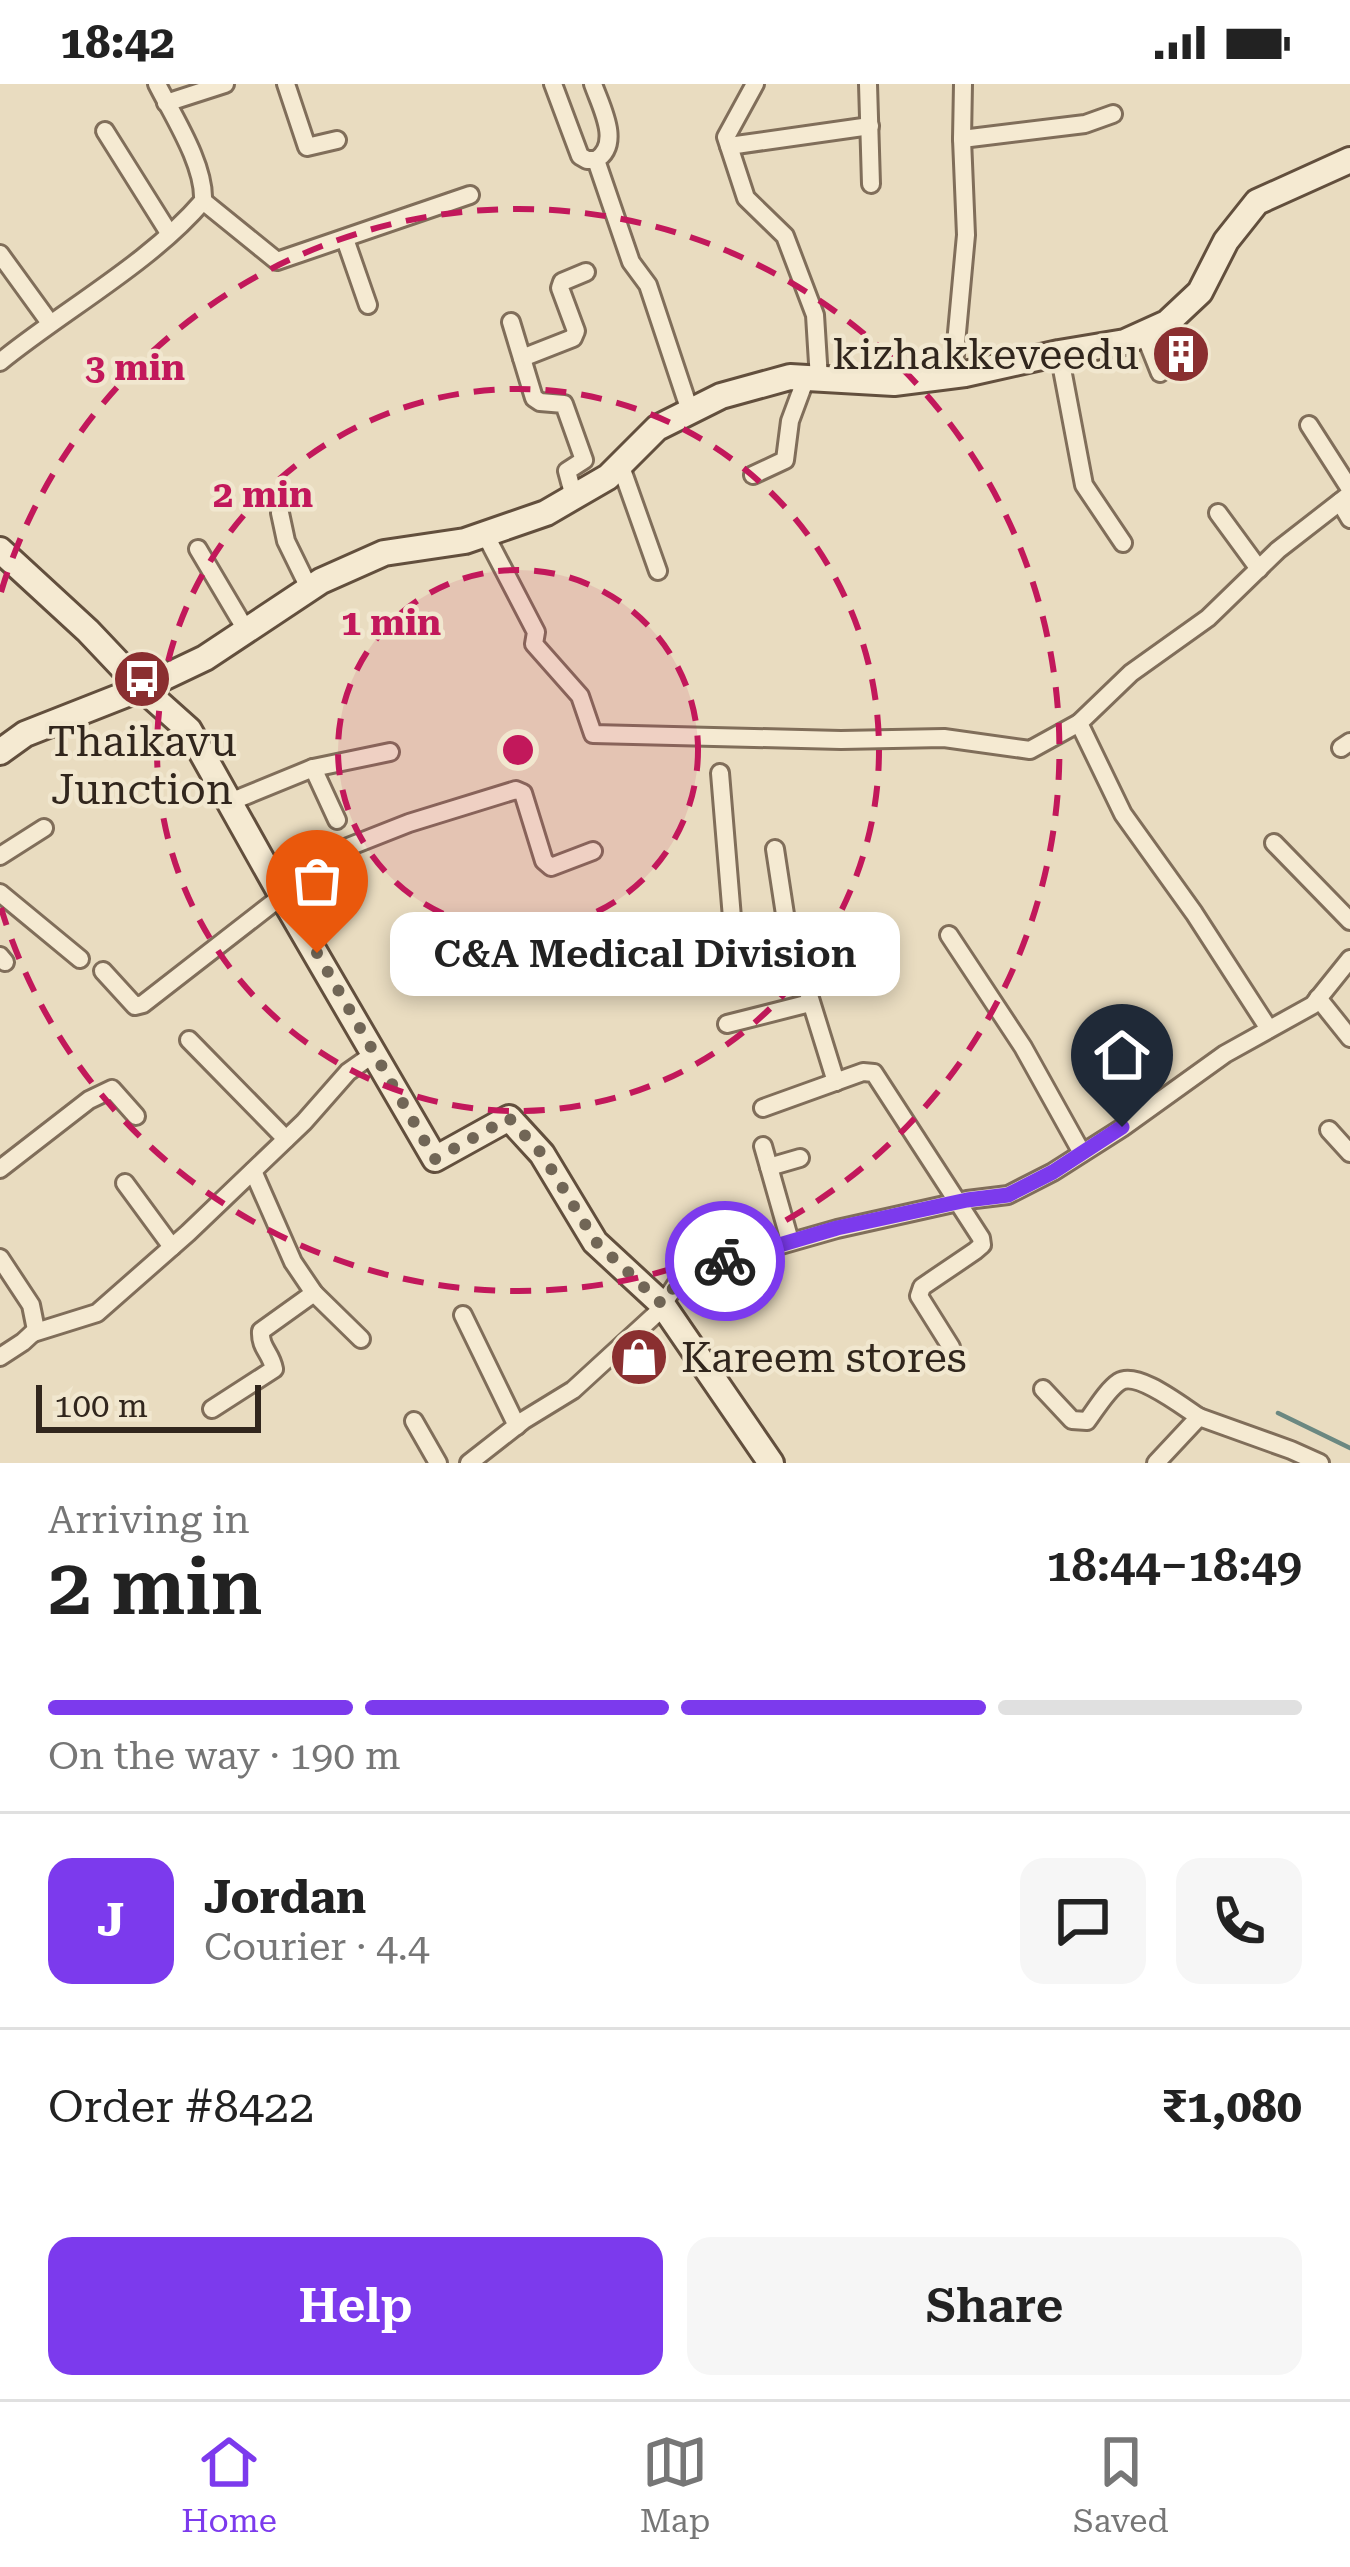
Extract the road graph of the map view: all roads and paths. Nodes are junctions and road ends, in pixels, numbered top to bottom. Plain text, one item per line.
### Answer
1 (157, 84) edge
2 (225, 84) edge
3 (286, 84) edge
4 (553, 84) edge
5 (593, 84) edge
6 (755, 84) edge
7 (868, 84) edge
8 (963, 84) edge
9 (166, 103) junction
10 (1113, 114) dead end
11 (869, 126) junction
12 (105, 131) dead end
13 (962, 139) junction
14 (337, 140) dead end
15 (729, 146) junction
16 (596, 160) junction
17 (1350, 160) edge
18 (871, 184) dead end
19 (470, 195) dead end
20 (202, 201) junction
21 (169, 233) junction
22 (345, 239) junction
23 (0, 254) edge
24 (586, 272) dead end
25 (368, 305) dead end
26 (512, 322) dead end
27 (50, 323) junction
28 (1144, 333) junction
29 (1059, 353) junction
30 (522, 358) junction
31 (0, 362) edge
32 (1160, 373) dead end
33 (953, 376) junction
34 (813, 378) junction
35 (690, 411) junction
36 (1309, 424) dead end
37 (620, 464) junction
38 (753, 475) dead end
39 (1346, 495) edge
40 (574, 496) junction
41 (280, 513) dead end
42 (1218, 513) dead end
43 (1350, 520) edge
44 (484, 534) junction
45 (1123, 543) dead end
46 (198, 549) dead end
47 (0, 550) edge
48 (1259, 568) junction
49 (658, 571) dead end
50 (309, 588) junction
51 (246, 630) junction
52 (142, 688) junction
53 (1079, 723) junction
54 (0, 752) edge
55 (390, 752) dead end
56 (314, 767) junction
57 (720, 772) dead end
58 (230, 802) junction
59 (337, 820) dead end
60 (44, 829) dead end
61 (1274, 843) dead end
62 (775, 849) dead end
63 (593, 851) dead end
64 (0, 856) edge
65 (276, 886) junction
66 (1, 897) edge
67 (786, 921) junction
68 (1350, 921) edge
69 (949, 935) dead end
70 (80, 959) dead end
71 (1350, 959) edge
72 (103, 971) dead end
73 (1318, 998) junction
74 (810, 1003) junction
75 (728, 1024) dead end
76 (1269, 1029) junction
77 (1350, 1038) edge
78 (189, 1040) dead end
79 (375, 1053) junction
80 (836, 1082) junction
81 (763, 1108) dead end
82 (136, 1116) dead end
83 (1330, 1130) dead end
84 (286, 1139) junction
85 (763, 1146) dead end
86 (1082, 1153) junction
87 (1350, 1153) edge
88 (800, 1158) dead end
89 (3, 1159) edge
90 (769, 1167) junction
91 (253, 1171) junction
92 (125, 1184) dead end
93 (957, 1203) junction
94 (790, 1241) junction
95 (172, 1247) junction
96 (0, 1258) edge
97 (314, 1293) junction
98 (662, 1304) junction
99 (463, 1315) dead end
100 (32, 1333) junction
101 (361, 1339) dead end
102 (951, 1347) dead end
103 (0, 1357) edge
104 (1043, 1389) dead end
105 (212, 1409) dead end
106 (1199, 1417) junction
107 (415, 1421) dead end
108 (517, 1426) junction
109 (438, 1463) edge
110 (469, 1463) edge
111 (771, 1463) edge
112 (1156, 1463) edge
113 (1320, 1463) edge

1 - 9 street
2 - 9 street
3 - 14 street
4 - 16 street
5 - 16 street
6 - 15 street
7 - 11 street
8 - 13 street
9 - 20 street
10 - 13 street
11 - 15 street
11 - 18 street
12 - 21 street
13 - 33 street
15 - 34 street
16 - 35 street
17 - 28 street
19 - 22 street
20 - 21 street
20 - 22 street
21 - 27 street
22 - 25 street
23 - 27 street
24 - 30 street
26 - 30 street
27 - 31 street
28 - 29 street
28 - 32 street
29 - 33 street
29 - 45 street
30 - 40 street
33 - 34 street
34 - 35 street
34 - 38 street
35 - 37 street
36 - 39 street
37 - 40 street
37 - 49 street
39 - 43 street
39 - 48 street
40 - 44 street
41 - 50 street
42 - 48 street
44 - 50 street
44 - 53 street
46 - 51 street
47 - 52 street
48 - 53 street
50 - 51 street
51 - 52 street
52 - 54 street
52 - 58 street
53 - 76 street
55 - 56 street
56 - 58 street
56 - 59 street
57 - 67 street
58 - 65 street
60 - 64 street
61 - 68 street
62 - 67 street
63 - 65 street
65 - 72 street
65 - 79 street
66 - 70 street
67 - 74 street
69 - 86 street
71 - 73 street
73 - 76 street
73 - 77 street
74 - 75 street
74 - 80 street
76 - 86 street
78 - 84 street
79 - 84 street
79 - 98 street
80 - 81 street
80 - 93 street
82 - 89 street
83 - 87 street
84 - 91 street
85 - 90 street
86 - 93 street
88 - 90 street
90 - 94 street
91 - 95 street
91 - 97 street
92 - 95 street
93 - 94 street
93 - 102 street
94 - 98 street
95 - 100 street
96 - 100 street
97 - 101 street
97 - 105 street
98 - 108 street
98 - 111 street
99 - 108 street
100 - 103 street
104 - 106 street
106 - 112 street
106 - 113 street
107 - 109 street
108 - 110 street

